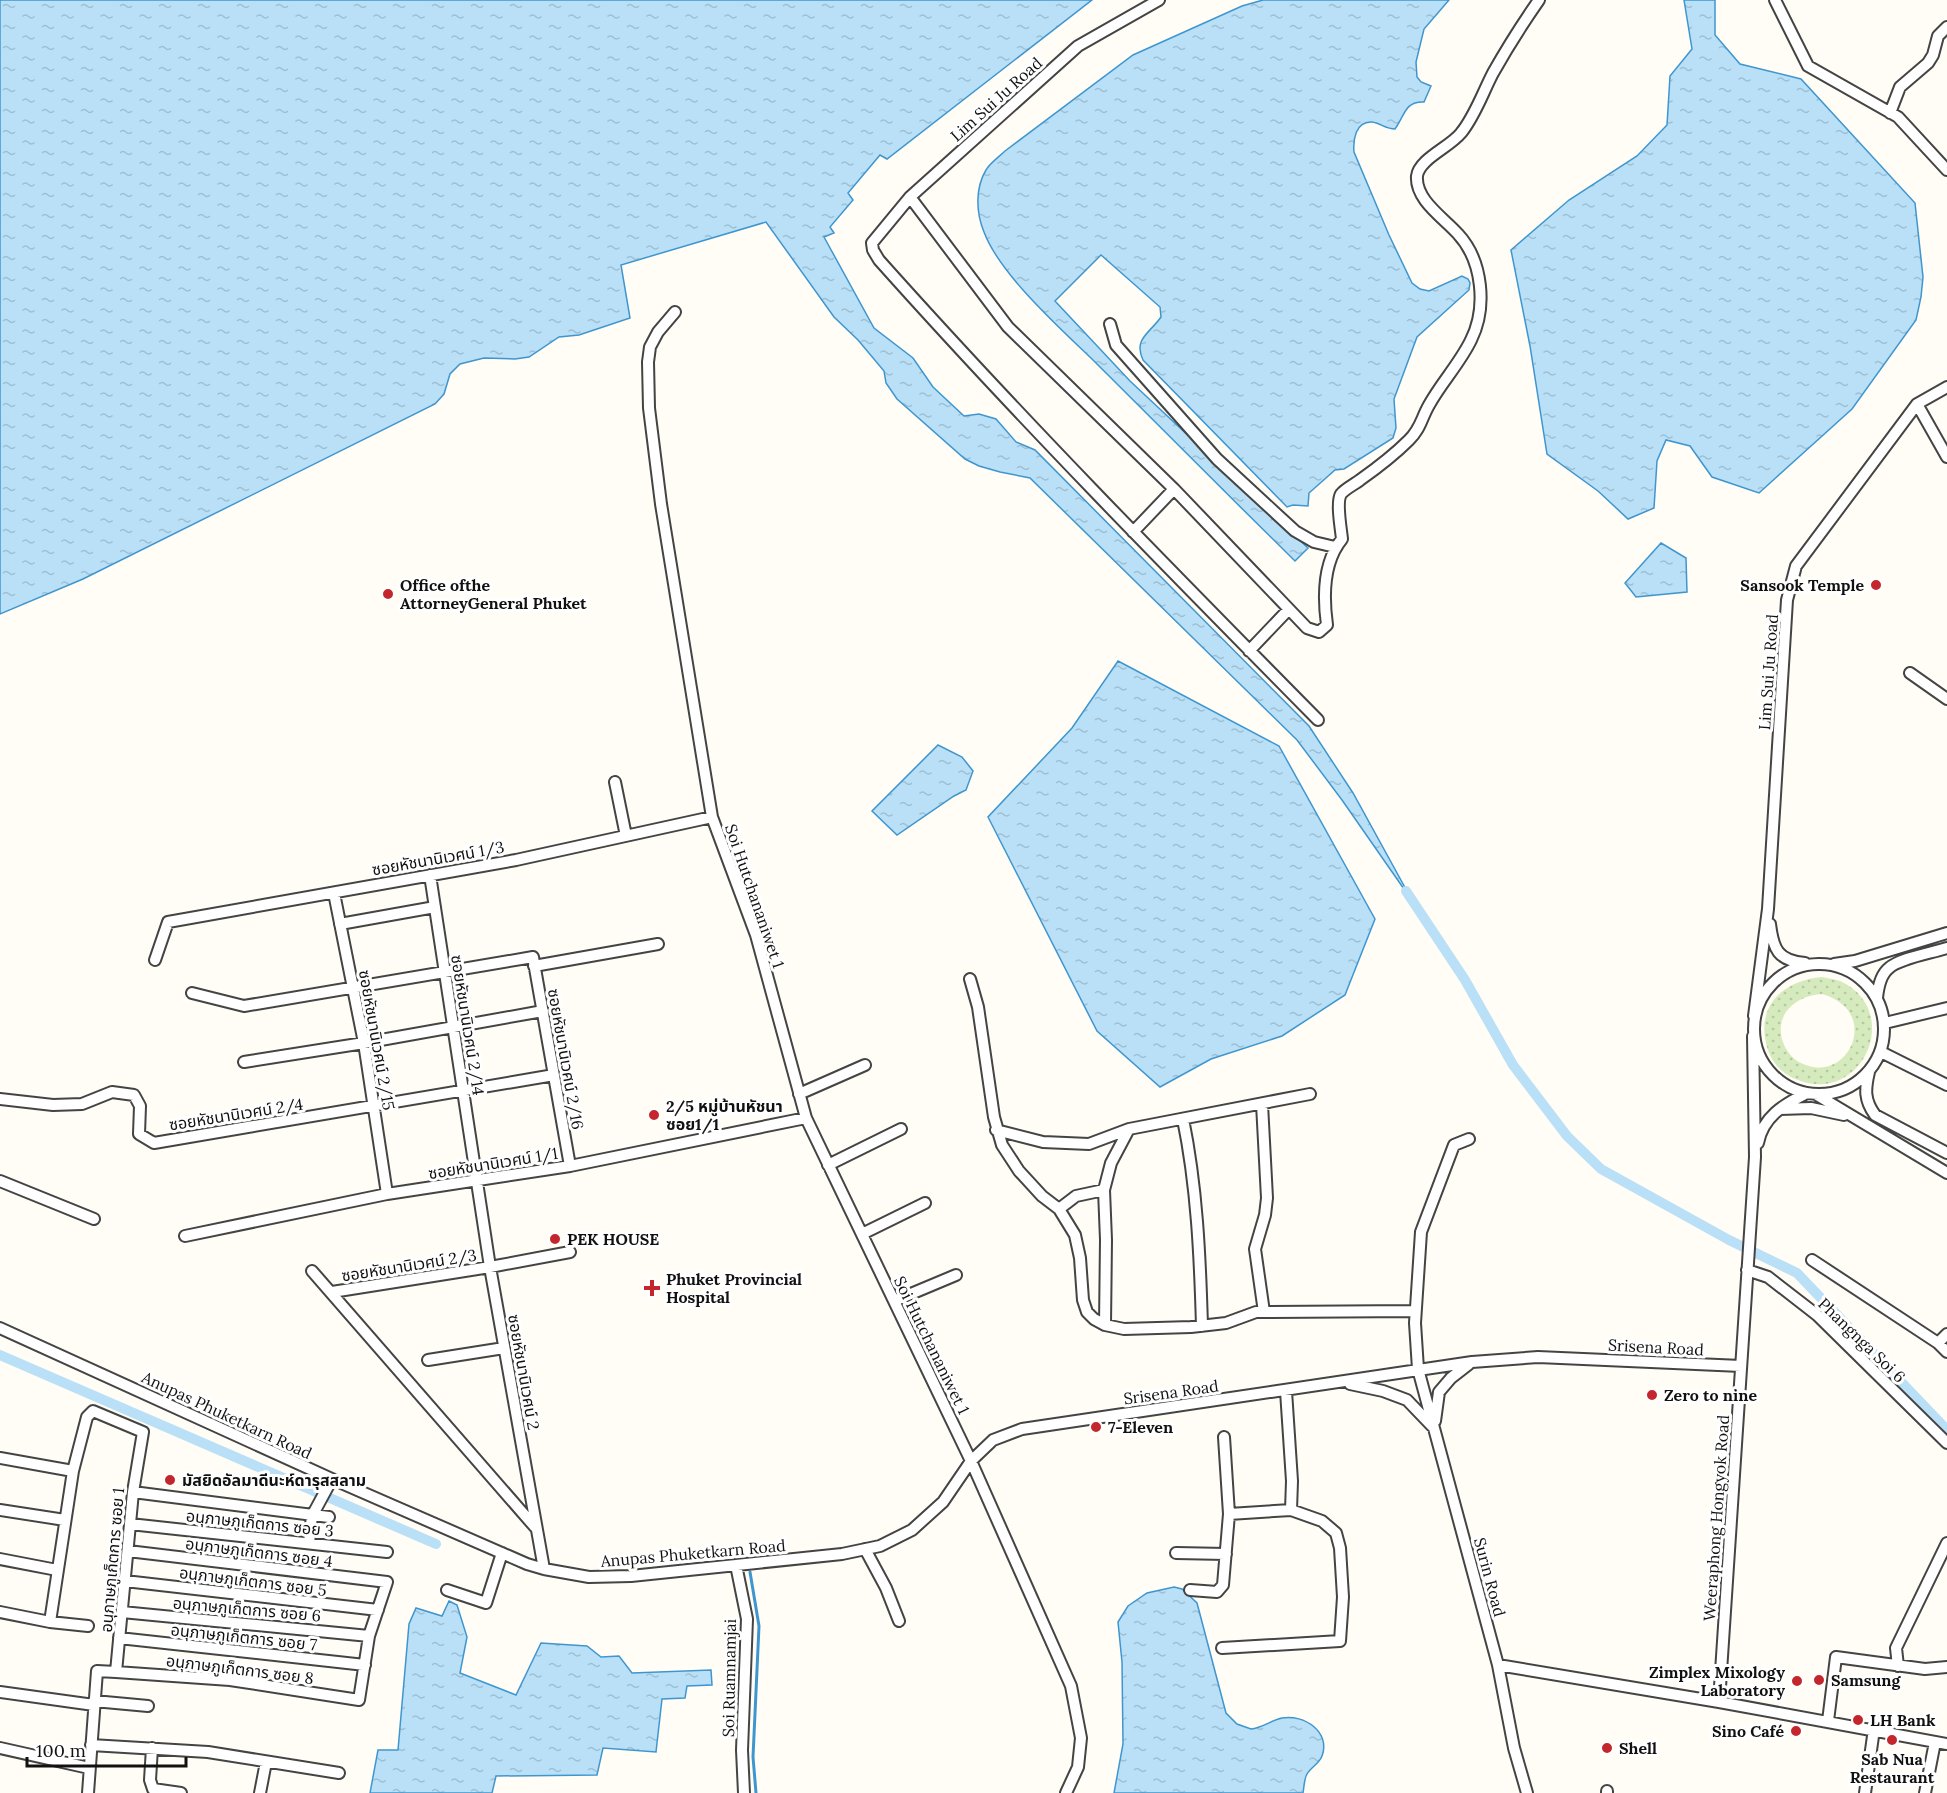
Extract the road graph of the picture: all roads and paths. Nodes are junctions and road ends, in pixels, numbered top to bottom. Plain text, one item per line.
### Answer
1 (1159, 0) edge
2 (1539, 0) edge
3 (1775, 0) edge
4 (1947, 27) edge
5 (1890, 113) junction
6 (1947, 169) edge
7 (910, 196) junction
8 (675, 312) dead end
9 (1110, 324) dead end
10 (1947, 387) edge
11 (1917, 404) junction
12 (1947, 457) edge
13 (1174, 489) junction
14 (1132, 532) junction
15 (1335, 548) junction
16 (1289, 609) junction
17 (1249, 651) junction
18 (1910, 673) dead end
19 (1947, 699) edge
20 (1318, 720) dead end
21 (615, 782) dead end
22 (712, 817) junction
23 (626, 836) junction
24 (430, 875) junction
25 (334, 893) junction
26 (435, 907) junction
27 (1768, 909) junction
28 (340, 924) junction
29 (1947, 933) edge
30 (658, 944) dead end
31 (1947, 948) edge
32 (155, 960) dead end
33 (534, 962) junction
34 (1809, 964) junction
35 (1831, 964) junction
36 (445, 972) junction
37 (970, 979) dead end
38 (353, 988) junction
39 (192, 993) dead end
40 (1877, 998) junction
41 (1947, 1008) edge
42 (543, 1011) junction
43 (1754, 1016) junction
44 (1885, 1023) junction
45 (452, 1027) junction
46 (1753, 1036) junction
47 (364, 1044) junction
48 (1881, 1052) junction
49 (244, 1062) dead end
50 (865, 1065) dead end
51 (1869, 1072) junction
52 (554, 1076) junction
53 (1947, 1085) edge
54 (463, 1090) junction
55 (800, 1094) junction
56 (1310, 1094) dead end
57 (1805, 1094) junction
58 (1817, 1095) junction
59 (0, 1099) edge
60 (1262, 1104) junction
61 (374, 1107) junction
62 (1778, 1109) junction
63 (806, 1118) junction
64 (1183, 1119) junction
65 (1856, 1119) junction
66 (901, 1129) dead end
67 (1129, 1129) junction
68 (996, 1130) junction
69 (1469, 1139) dead end
70 (1947, 1153) edge
71 (1755, 1157) junction
72 (828, 1165) junction
73 (570, 1166) junction
74 (1947, 1173) edge
75 (477, 1180) junction
76 (0, 1181) edge
77 (1104, 1190) junction
78 (387, 1194) junction
79 (926, 1203) dead end
80 (1059, 1209) junction
81 (94, 1219) dead end
82 (862, 1234) junction
83 (184, 1236) dead end
84 (570, 1252) dead end
85 (1812, 1260) dead end
86 (490, 1267) junction
87 (1748, 1267) junction
88 (312, 1271) dead end
89 (956, 1275) dead end
90 (332, 1292) junction
91 (894, 1301) junction
92 (1415, 1311) junction
93 (1264, 1312) junction
94 (1105, 1325) junction
95 (1202, 1326) junction
96 (0, 1328) edge
97 (1947, 1334) edge
98 (1938, 1343) junction
99 (504, 1348) junction
100 (1947, 1353) edge
101 (428, 1360) dead end
102 (1472, 1362) junction
103 (1741, 1366) junction
104 (1418, 1369) junction
105 (1344, 1382) junction
106 (1286, 1391) junction
107 (1434, 1428) junction
108 (1224, 1437) dead end
109 (1947, 1443) edge
110 (0, 1458) edge
111 (971, 1461) junction
112 (73, 1471) junction
113 (332, 1479) junction
114 (133, 1492) junction
115 (0, 1510) edge
116 (1291, 1510) junction
117 (1229, 1514) junction
118 (312, 1515) junction
119 (329, 1517) dead end
120 (65, 1520) junction
121 (130, 1524) junction
122 (536, 1527) junction
123 (309, 1543) junction
124 (1947, 1543) edge
125 (865, 1549) junction
126 (128, 1551) junction
127 (387, 1552) dead end
128 (502, 1553) junction
129 (1176, 1553) dead end
130 (1226, 1554) junction
131 (0, 1559) edge
132 (736, 1565) junction
133 (544, 1569) junction
134 (57, 1570) junction
135 (125, 1581) junction
136 (447, 1590) dead end
137 (1190, 1590) dead end
138 (378, 1610) junction
139 (0, 1612) edge
140 (122, 1612) junction
141 (899, 1621) dead end
142 (50, 1622) junction
143 (88, 1626) dead end
144 (369, 1636) junction
145 (119, 1638) junction
146 (1222, 1648) dead end
147 (365, 1665) junction
148 (1498, 1665) junction
149 (1898, 1665) junction
150 (1947, 1667) edge
151 (116, 1672) junction
152 (0, 1692) edge
153 (1719, 1702) junction
154 (94, 1703) junction
155 (148, 1706) dead end
156 (1828, 1721) junction
157 (1875, 1729) junction
158 (1941, 1743) edge
159 (91, 1745) junction
160 (0, 1748) edge
161 (152, 1748) junction
162 (266, 1762) junction
163 (89, 1768) junction
164 (339, 1773) dead end
165 (88, 1793) edge
166 (181, 1793) edge
167 (260, 1793) edge
168 (744, 1793) edge
169 (1066, 1793) edge
170 (1527, 1793) edge
171 (1865, 1793) edge
172 (1925, 1793) edge

1 - 7 street, Lim Sui Ju Road
2 - 15 street
3 - 5 street
4 - 5 street
5 - 6 street
7 - 13 street
7 - 14 street, Lim Sui Ju Road
8 - 22 street, Soi Hutchananiwet 1
9 - 15 street
10 - 11 street, Lim Sui Ju Road
11 - 12 street
11 - 27 street, Lim Sui Ju Road
13 - 14 street
13 - 16 street
14 - 17 street
15 - 16 street
16 - 17 street
17 - 20 street
18 - 19 street
21 - 23 street
22 - 23 street, ซอยหัชนานิเวศน์ 1/3
22 - 55 street, Soi Hutchananiwet 1
23 - 24 street, ซอยหัชนานิเวศน์ 1/3
24 - 25 street, ซอยหัชนานิเวศน์ 1/3
24 - 26 street, ซอยหัชนานิเวศน์ 2/14
25 - 28 street, ซอยหัชนานิเวศน์ 2/15
25 - 32 street, ซอยหัชนานิเวศน์ 1/3
26 - 28 street
26 - 36 street, ซอยหัชนานิเวศน์ 2/14
27 - 34 street, Lim Sui Ju Road
27 - 43 street, Lim Sui Ju Road
28 - 38 street, ซอยหัชนานิเวศน์ 2/15
29 - 35 street
30 - 33 street
31 - 40 street
33 - 36 street
33 - 42 street, ซอยหัชนานิเวศน์ 2/16
34 - 35 street
34 - 43 street
35 - 40 street
36 - 38 street
36 - 45 street, ซอยหัชนานิเวศน์ 2/14
37 - 68 street
38 - 39 street
38 - 47 street, ซอยหัชนานิเวศน์ 2/15
40 - 44 street
41 - 44 street
42 - 45 street
42 - 52 street, ซอยหัชนานิเวศน์ 2/16
43 - 46 street
44 - 48 street
45 - 47 street
45 - 54 street, ซอยหัชนานิเวศน์ 2/14
46 - 57 street
46 - 71 street, Weeraphong Hongyok Road
47 - 49 street
47 - 61 street, ซอยหัชนานิเวศน์ 2/15
48 - 51 street
48 - 53 street
50 - 55 street
51 - 58 street
51 - 70 street
52 - 54 street
52 - 73 street, ซอยหัชนานิเวศน์ 2/16
54 - 61 street
54 - 75 street, ซอยหัชนานิเวศน์ 2/14
55 - 63 street, Soi Hutchananiwet 1
56 - 60 street
57 - 58 street
57 - 62 street, Weeraphong Hongyok Road
58 - 65 street
59 - 61 street, ซอยหัชนานิเวศน์ 2/4
60 - 64 street
60 - 93 street
61 - 78 street, ซอยหัชนานิเวศน์ 2/15
62 - 65 street
62 - 71 street, Weeraphong Hongyok Road
63 - 72 street, Soi Hutchananiwet 1
63 - 73 street, ซอยหัชนานิเวศน์ 1/1
64 - 67 street
64 - 95 street
65 - 74 street
66 - 72 street
67 - 68 street
67 - 77 street
68 - 80 street
69 - 92 street, Surin Road
71 - 87 street, Weeraphong Hongyok Road
72 - 82 street, Soi Hutchananiwet 1
73 - 75 street, ซอยหัชนานิเวศน์ 1/1
75 - 78 street, ซอยหัชนานิเวศน์ 1/1
75 - 86 street, ซอยหัชนานิเวศน์ 2
76 - 81 street
77 - 80 street
77 - 94 street
78 - 83 street, ซอยหัชนานิเวศน์ 1/1
79 - 82 street
80 - 94 street
82 - 91 street, Soi Hutchananiwet 1
84 - 86 street, ซอยหัชนานิเวศน์ 2/3
85 - 98 street
86 - 90 street, ซอยหัชนานิเวศน์ 2/3
86 - 99 street, ซอยหัชนานิเวศน์ 2
87 - 103 street, Weeraphong Hongyok Road
87 - 109 street, Phangnga Soi 6
88 - 90 street
89 - 91 street
90 - 122 street
91 - 111 street, Soi Hutchananiwet 1
92 - 93 street
92 - 104 street, Surin Road
93 - 95 street
94 - 95 street
96 - 113 street, Anupas Phuketkarn Road
97 - 98 street
98 - 100 street
99 - 101 street
99 - 122 street, ซอยหัชนานิเวศน์ 2
102 - 103 street, Srisena Road
102 - 104 street, Srisena Road
102 - 107 street
103 - 153 street, Weeraphong Hongyok Road
104 - 105 street, Srisena Road
104 - 107 street, Surin Road
105 - 106 street, Srisena Road
105 - 107 street
106 - 111 street, Srisena Road
106 - 116 street
107 - 148 street, Surin Road
108 - 117 street
110 - 112 street
111 - 125 street, Anupas Phuketkarn Road
111 - 169 street
112 - 114 street, อนุภาษภูเก็ตการ ซอย 1
112 - 120 street
113 - 118 street
113 - 128 street, Anupas Phuketkarn Road
114 - 118 street
114 - 121 street, อนุภาษภูเก็ตการ ซอย 1
115 - 120 street
116 - 117 street
116 - 146 street
117 - 130 street
118 - 119 street
118 - 123 street
120 - 134 street
121 - 123 street, อนุภาษภูเก็ตการ ซอย 3
121 - 126 street, อนุภาษภูเก็ตการ ซอย 1
122 - 133 street, ซอยหัชนานิเวศน์ 2
123 - 127 street, อนุภาษภูเก็ตการ ซอย 3
124 - 149 street
125 - 132 street, Anupas Phuketkarn Road
125 - 141 street
126 - 135 street, อนุภาษภูเก็ตการ ซอย 1
126 - 138 street, อนุภาษภูเก็ตการ ซอย 4
128 - 133 street, Anupas Phuketkarn Road
128 - 136 street
129 - 130 street
130 - 137 street
131 - 134 street
132 - 133 street, Anupas Phuketkarn Road
132 - 168 street, Soi Ruamnamjai
134 - 142 street
135 - 138 street, อนุภาษภูเก็ตการ ซอย 5
135 - 140 street, อนุภาษภูเก็ตการ ซอย 1
138 - 144 street
139 - 142 street
140 - 144 street, อนุภาษภูเก็ตการ ซอย 6
140 - 145 street, อนุภาษภูเก็ตการ ซอย 1
142 - 143 street
144 - 147 street
145 - 147 street, อนุภาษภูเก็ตการ ซอย 7
145 - 151 street, อนุภาษภูเก็ตการ ซอย 1
147 - 151 street, อนุภาษภูเก็ตการ ซอย 8
148 - 153 street
148 - 170 street, Surin Road
149 - 150 street
149 - 156 street
151 - 154 street
152 - 154 street
153 - 156 street
154 - 155 street
154 - 159 street
156 - 157 street
157 - 158 street
157 - 171 street
158 - 172 street
159 - 161 street
159 - 163 street
160 - 163 street
161 - 162 street
161 - 166 street
162 - 164 street
162 - 167 street
163 - 165 street

